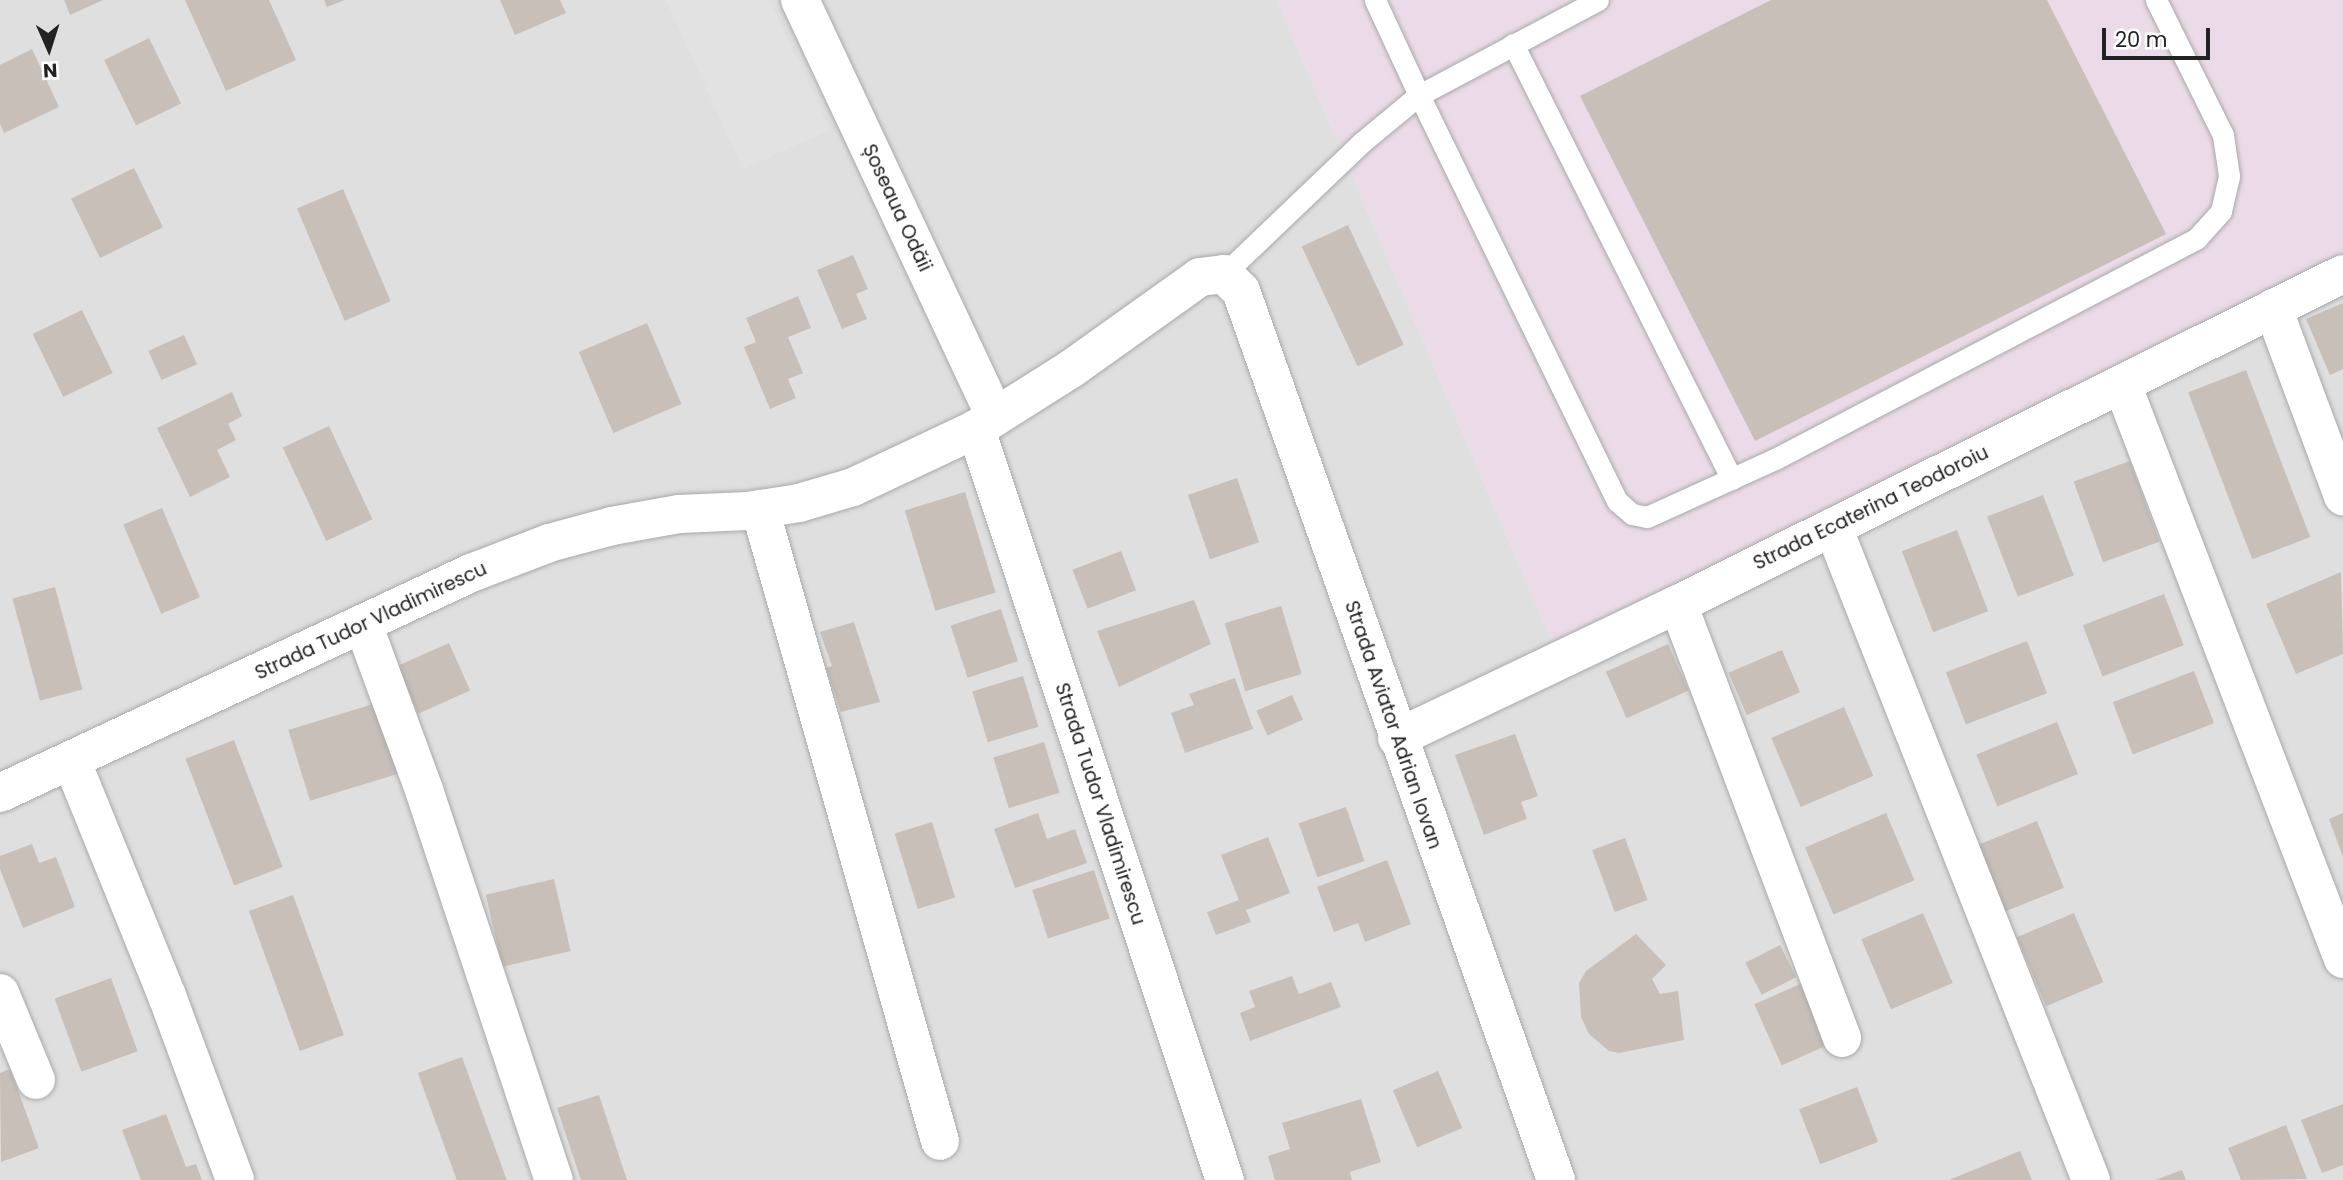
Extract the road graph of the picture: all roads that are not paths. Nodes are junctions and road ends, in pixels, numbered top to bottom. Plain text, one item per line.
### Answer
1 (800, 0) edge
2 (1375, 0) edge
3 (1598, 0) edge
4 (2156, 0) edge
5 (1513, 44) junction
6 (1419, 95) junction
7 (1224, 274) junction
8 (2343, 274) edge
9 (2273, 308) junction
10 (2122, 384) junction
11 (985, 423) junction
12 (1732, 479) junction
13 (2343, 496) edge
14 (760, 509) junction
15 (1833, 527) junction
16 (1678, 604) junction
17 (363, 624) junction
18 (1396, 738) junction
19 (72, 762) junction
20 (0, 793) edge
21 (2343, 959) edge
22 (0, 993) edge
23 (1842, 1038) dead end
24 (36, 1080) dead end
25 (940, 1141) dead end
26 (235, 1180) edge
27 (554, 1180) edge
28 (1225, 1180) edge
29 (1556, 1180) edge
30 (2091, 1180) edge

1 - 11 street, Șoseaua Odăii
2 - 6 lane
3 - 5 lane
4 - 12 lane
5 - 6 lane
5 - 12 lane
6 - 7 lane
6 - 12 lane
7 - 11 street, Strada Tudor Vladimirescu
7 - 18 street, Strada Aviator Adrian Iovan
8 - 9 street, Strada Ecaterina Teodoroiu
9 - 10 street, Strada Ecaterina Teodoroiu
9 - 13 street
10 - 15 street, Strada Ecaterina Teodoroiu
10 - 21 street
11 - 14 street, Strada Tudor Vladimirescu
11 - 28 street, Strada Tudor Vladimirescu
14 - 17 street, Strada Tudor Vladimirescu
14 - 25 street
15 - 16 street, Strada Ecaterina Teodoroiu
15 - 30 street
16 - 18 street, Strada Ecaterina Teodoroiu
16 - 23 street
17 - 19 street, Strada Tudor Vladimirescu
17 - 27 street
18 - 29 street, Strada Aviator Adrian Iovan
19 - 20 street, Strada Tudor Vladimirescu
19 - 26 street
22 - 24 street

